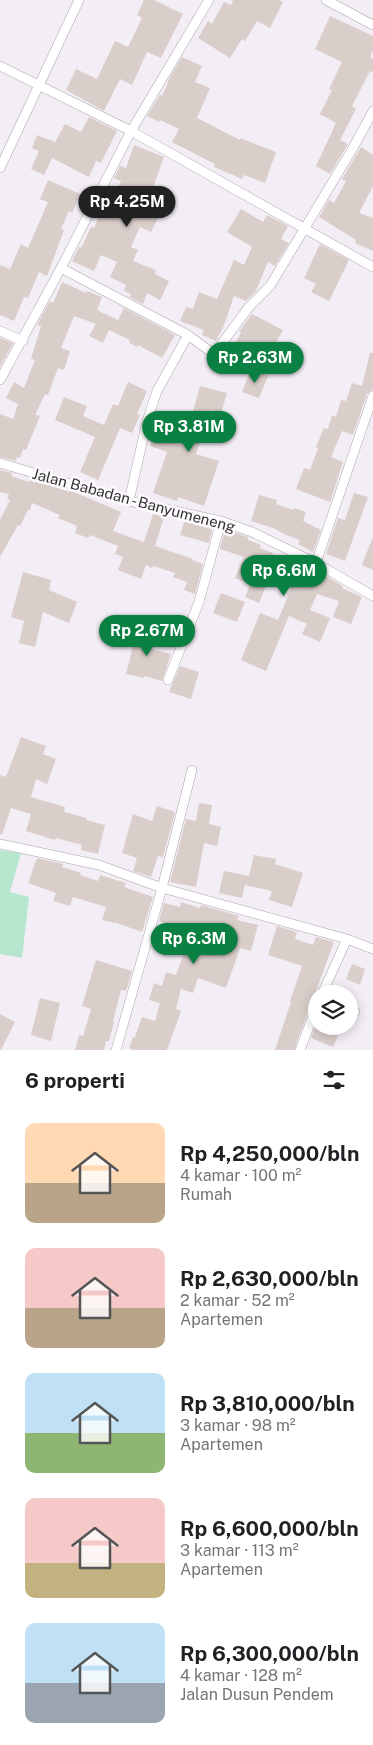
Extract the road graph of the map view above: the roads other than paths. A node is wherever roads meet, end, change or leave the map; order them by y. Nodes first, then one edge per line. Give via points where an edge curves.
1 (80, 0) edge
2 (209, 0) edge
3 (326, 0) edge
4 (373, 25) edge
5 (0, 66) edge
6 (39, 85) junction
7 (373, 112) edge
8 (131, 131) junction
9 (0, 168) edge
10 (304, 228) junction
11 (373, 267) edge
12 (61, 268) junction
13 (0, 331) edge
14 (188, 335) junction
15 (23, 341) junction
16 (214, 354) junction
17 (230, 366) dead end
18 (0, 380) edge
19 (373, 396) edge
20 (0, 463) edge
21 (129, 501) junction
22 (221, 521) junction
23 (316, 563) junction
24 (372, 593) edge
25 (168, 680) dead end
26 (192, 770) dead end
27 (0, 844) edge
28 (162, 888) junction
29 (346, 939) junction
30 (373, 949) edge
31 (326, 985) edge
32 (308, 1029) edge
33 (116, 1050) edge
34 (300, 1050) edge

1 - 6 street
2 - 8 street
3 - 4 street
5 - 6 street
6 - 8 street
6 - 9 street
7 - 10 street
8 - 10 street
8 - 12 street
10 - 11 street
10 - 16 street via 270,286 249,307
12 - 14 street
12 - 15 street
13 - 15 street
14 - 16 street
14 - 21 street via 157,391 149,413
15 - 18 street
16 - 17 street
19 - 23 street
20 - 21 street, Jalan Babadan - Banyumeneng
21 - 22 street, Jalan Babadan - Banyumeneng
22 - 23 street, Jalan Babadan - Banyumeneng
22 - 25 street via 199,602
23 - 24 street, Jalan Babadan - Banyumeneng
26 - 28 street
27 - 28 street via 99,864
28 - 29 street
28 - 33 street
29 - 30 street
29 - 31 street
32 - 34 street

